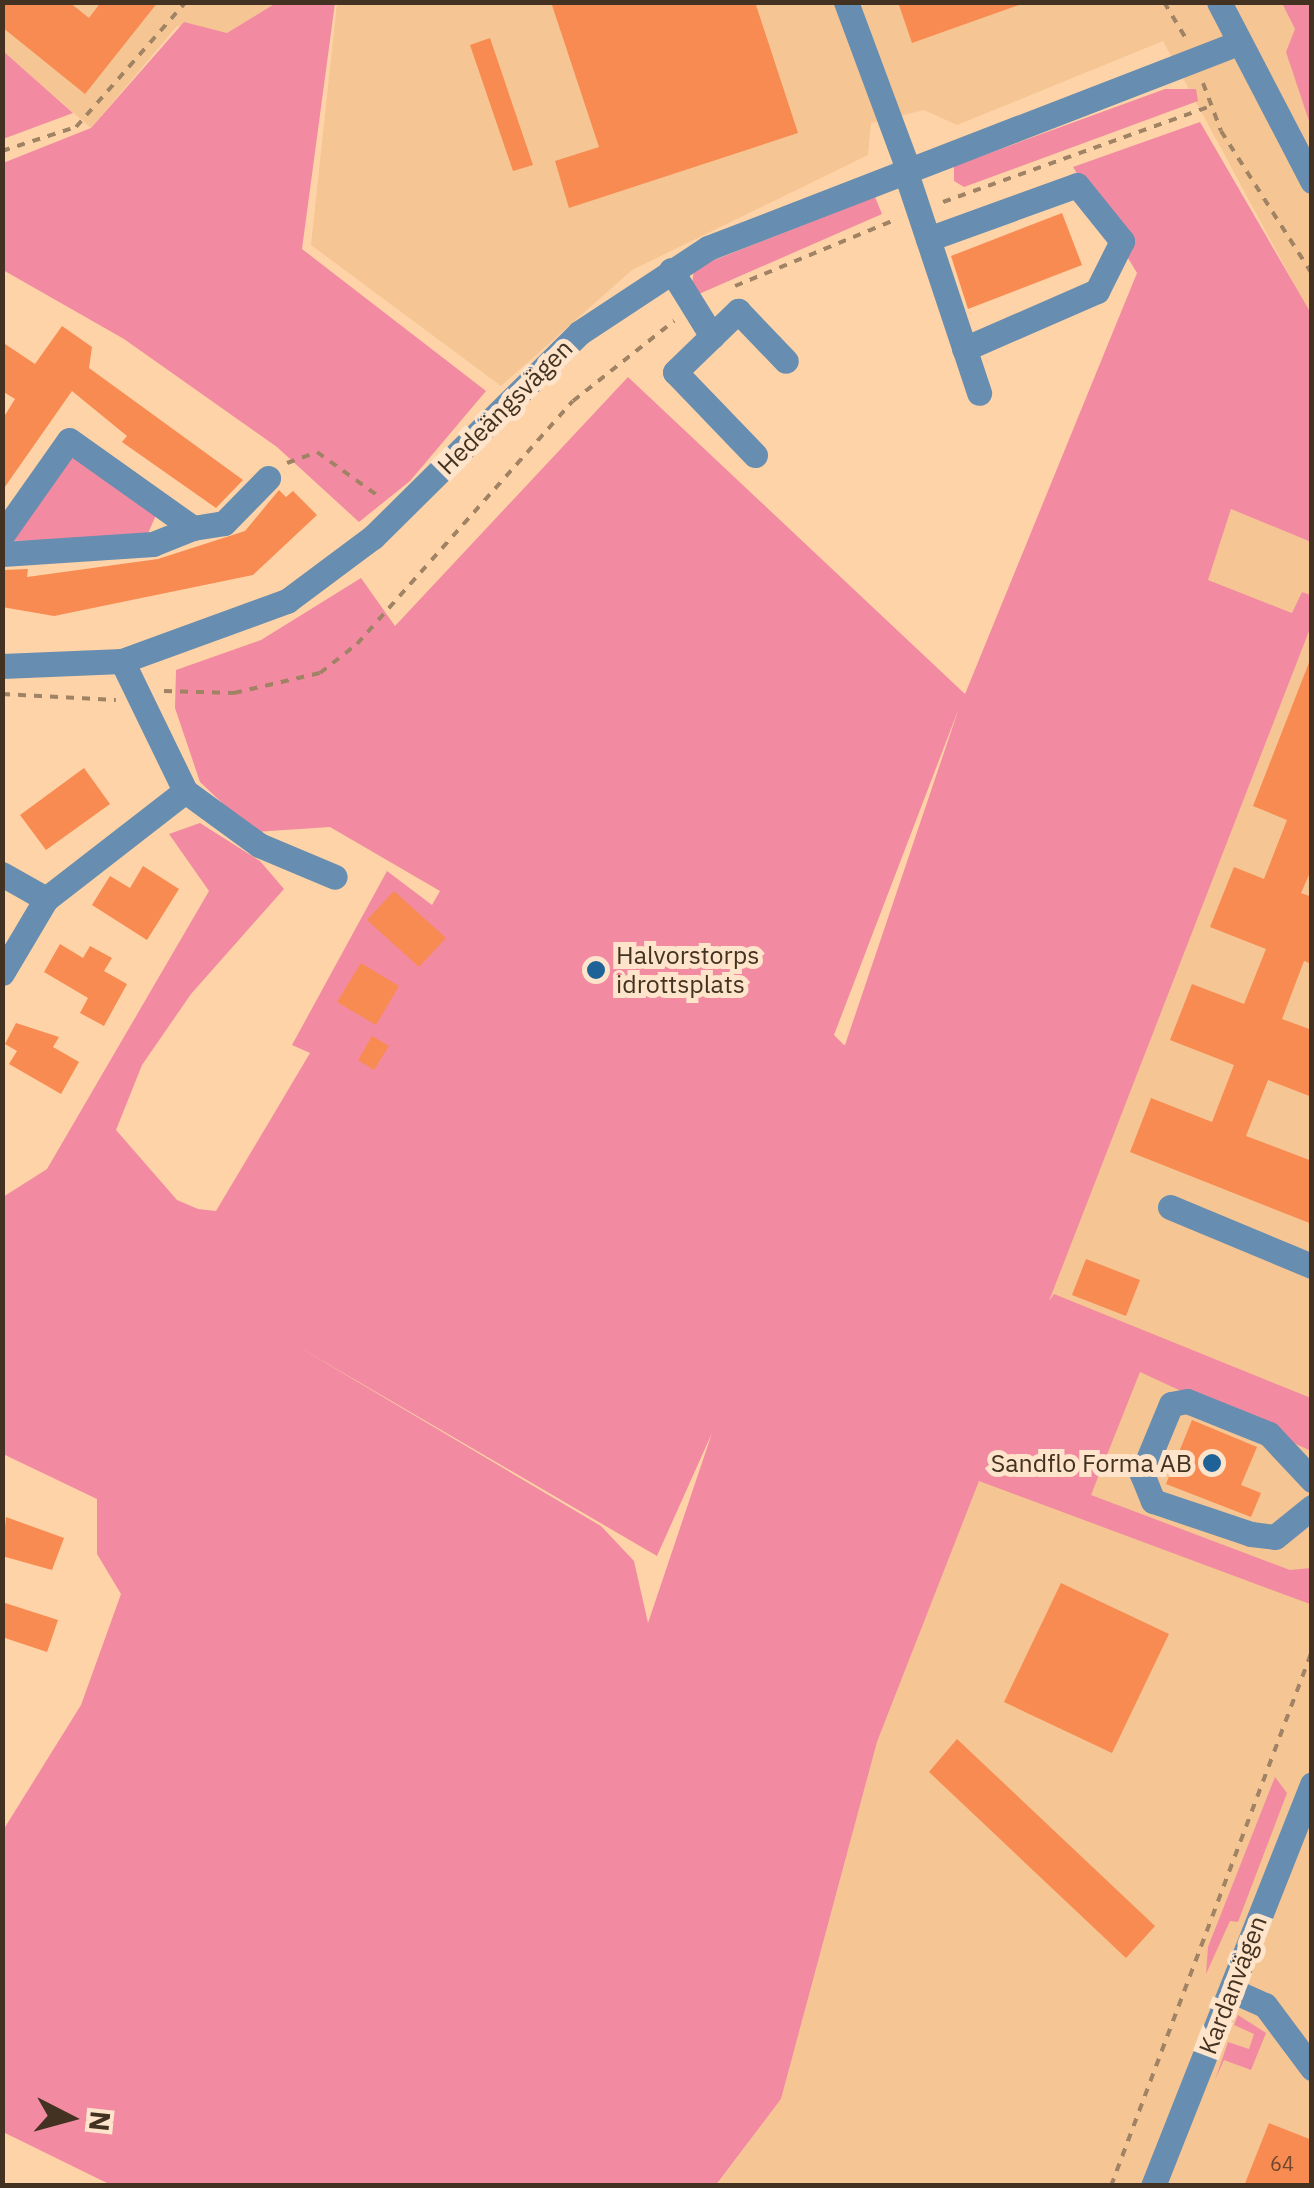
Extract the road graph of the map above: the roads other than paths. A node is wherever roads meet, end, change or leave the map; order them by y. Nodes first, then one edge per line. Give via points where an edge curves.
1 (846, 2) edge
2 (1219, 2) edge
3 (1238, 42) junction
4 (906, 167) junction
5 (1312, 181) edge
6 (928, 240) junction
7 (671, 270) junction
8 (712, 336) junction
9 (964, 348) junction
10 (786, 361) dead end
11 (979, 393) dead end
12 (755, 456) dead end
13 (268, 478) road end
14 (192, 528) junction
15 (2, 536) edge
16 (2, 554) edge
17 (122, 662) junction
18 (2, 666) edge
19 (185, 791) junction
20 (2, 874) edge
21 (335, 877) dead end
22 (46, 899) junction
23 (2, 974) edge
24 (1170, 1207) dead end
25 (1312, 1266) edge
26 (1312, 1480) edge
27 (1312, 1507) edge
28 (1312, 1784) edge
29 (1231, 1990) junction
30 (1312, 2068) edge
31 (1153, 2186) edge

1 - 4 street
2 - 3 street
3 - 4 street, Hedeängsvägen
3 - 5 street
4 - 6 street
4 - 7 street, Hedeängsvägen
6 - 9 street
6 - 9 street via 1077,185 1122,241 1097,292
7 - 8 street
7 - 17 street, Hedeängsvägen via 579,333 400,511 288,601
8 - 10 street via 738,311
8 - 12 street via 675,372
9 - 11 street
13 - 14 street via 224,524
14 - 15 street via 76,440 52,454
14 - 16 street via 154,544
17 - 18 street, Hedeängsvägen
17 - 19 street
19 - 21 street via 258,845
19 - 22 street
20 - 22 street
22 - 23 street
24 - 25 street
26 - 27 street via 1269,1434 1188,1401 1170,1404 1142,1474 1153,1501 1250,1534 1275,1536
28 - 29 street, Kardanvägen
29 - 30 street via 1264,2005
29 - 31 street, Kardanvägen

